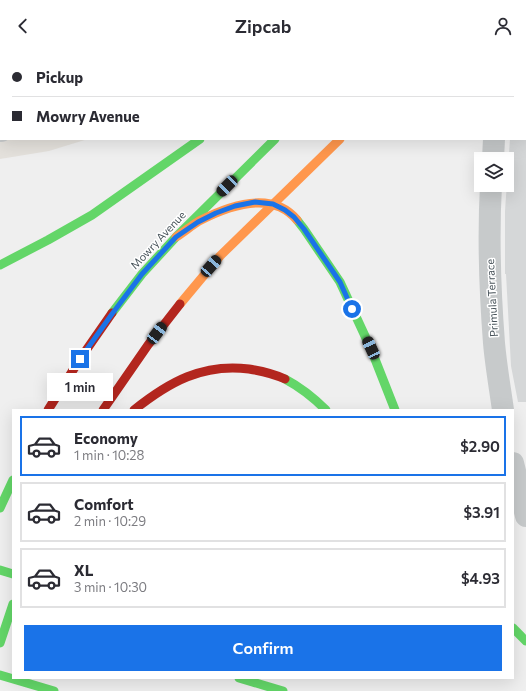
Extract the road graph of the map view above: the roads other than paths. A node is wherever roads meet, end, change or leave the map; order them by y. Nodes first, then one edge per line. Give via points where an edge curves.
1 (199, 140) edge
2 (274, 140) edge
3 (339, 140) edge
4 (494, 140) edge
5 (493, 152) edge
6 (491, 192) edge
7 (273, 204) junction
8 (176, 237) junction
9 (0, 265) edge
10 (49, 409) edge
11 (105, 409) edge
12 (135, 409) edge
13 (325, 409) edge
14 (395, 409) edge
15 (503, 409) edge
16 (514, 467) edge
17 (12, 482) edge
18 (0, 508) edge
19 (526, 516) edge
20 (0, 570) edge
21 (12, 574) edge
22 (12, 607) edge
23 (0, 609) edge
24 (12, 613) edge
25 (514, 629) edge
26 (526, 641) edge
27 (0, 643) edge
28 (0, 675) edge
29 (12, 679) edge
30 (14, 679) edge
31 (241, 679) edge
32 (54, 691) edge
33 (283, 691) edge

1 - 9 main road via 92,215
2 - 8 main road, Mowry Avenue
3 - 7 main road
4 - 5 street
6 - 15 street, Primula Terrace via 494,344
7 - 8 main road via 255,202 235,206 198,222
7 - 11 main road via 220,256 184,298
7 - 14 main road via 294,217 340,282 371,348
8 - 10 main road, Mowry Avenue via 142,274 112,314
12 - 13 main road via 174,382 220,368 248,368 274,374 298,386
16 - 19 street
17 - 18 main road
20 - 21 main road
22 - 27 main road, bridge
23 - 24 main road
25 - 26 main road
28 - 29 main road
30 - 32 main road
31 - 33 main road

